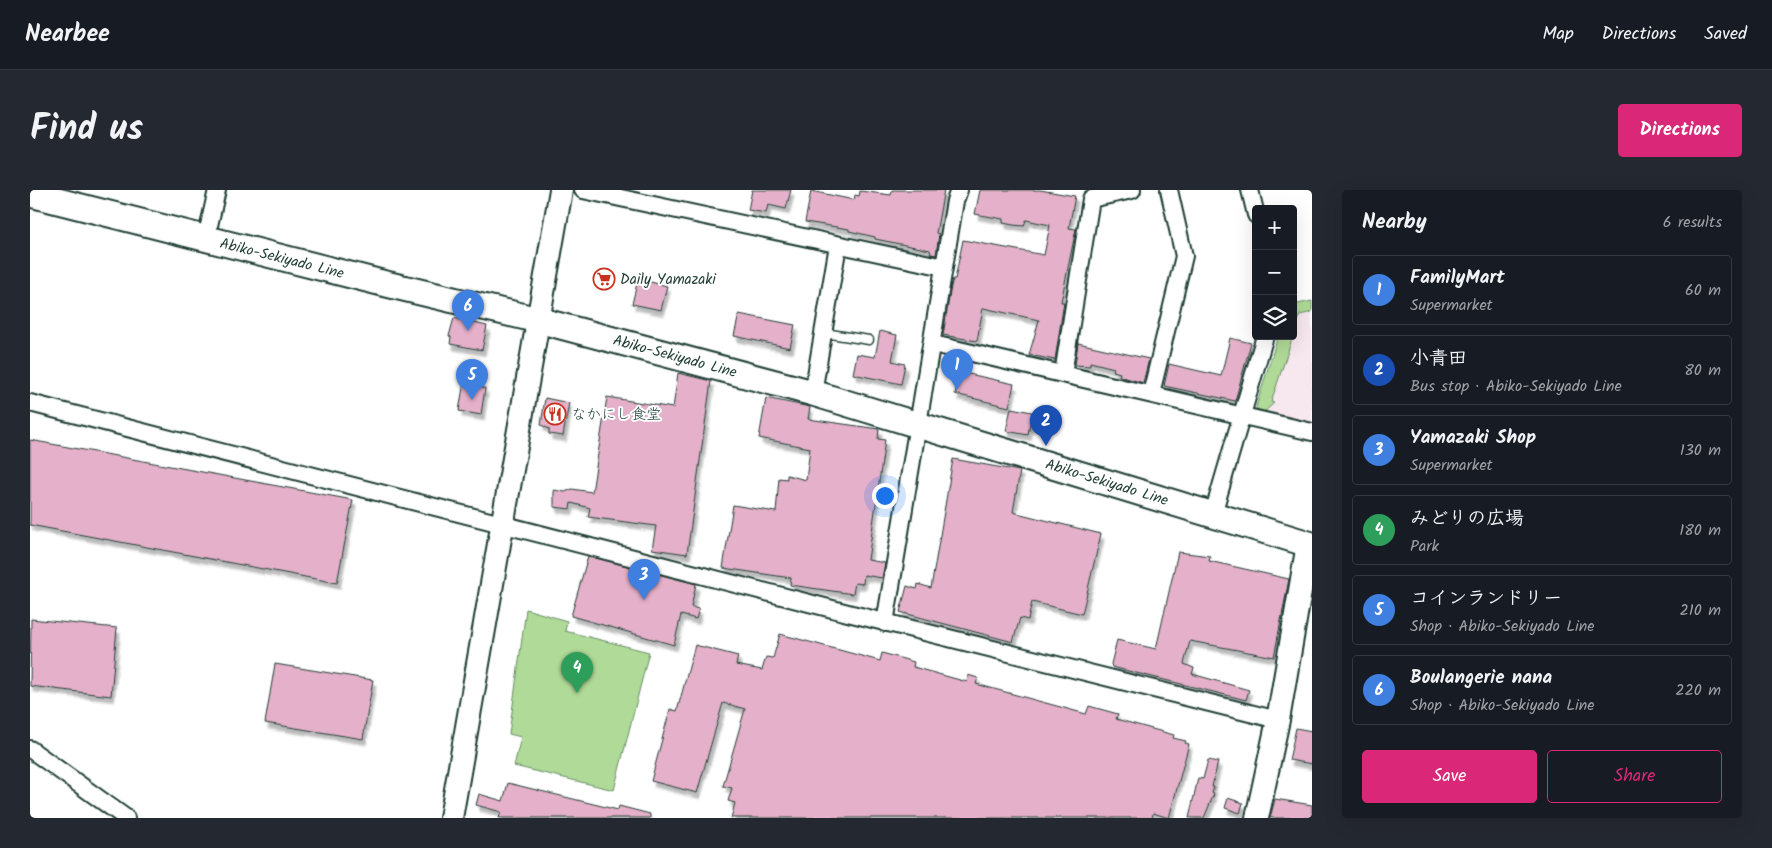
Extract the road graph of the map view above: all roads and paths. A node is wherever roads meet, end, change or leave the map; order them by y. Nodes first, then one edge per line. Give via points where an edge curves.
1 (217, 190) edge
2 (561, 190) edge
3 (583, 190) edge
4 (959, 190) edge
5 (1132, 190) edge
6 (1170, 190) edge
7 (1250, 190) edge
8 (30, 194) edge
9 (638, 196) edge
10 (1254, 205) edge
11 (206, 239) junction
12 (838, 245) junction
13 (944, 268) junction
14 (538, 320) junction
15 (824, 333) junction
16 (870, 340) dead end
17 (1264, 340) edge
18 (933, 344) junction
19 (1063, 374) junction
20 (813, 393) junction
21 (1151, 394) junction
22 (30, 403) edge
23 (1242, 416) junction
24 (918, 424) junction
25 (1312, 432) edge
26 (1213, 514) junction
27 (503, 524) junction
28 (1310, 544) edge
29 (885, 623) junction
30 (1278, 720) junction
31 (30, 749) edge
32 (126, 818) edge
33 (451, 818) edge
34 (1257, 818) edge

1 - 11 street
2 - 14 street
3 - 9 street
4 - 13 street
5 - 19 street via 1091,199
6 - 21 street via 1184,256
7 - 10 street
8 - 11 main road, Abiko-Sekiyado Line
9 - 12 street
11 - 14 main road, Abiko-Sekiyado Line
12 - 13 street
12 - 15 street
13 - 18 street
14 - 20 main road, Abiko-Sekiyado Line
14 - 27 street
15 - 16 lane
15 - 20 street
17 - 23 street
18 - 19 street
18 - 24 street
19 - 21 street
20 - 24 main road, Abiko-Sekiyado Line
21 - 23 street
22 - 27 street
23 - 25 street
23 - 26 street
24 - 26 main road, Abiko-Sekiyado Line
24 - 29 street
26 - 28 main road, Abiko-Sekiyado Line
27 - 29 street
27 - 33 street
28 - 30 street
29 - 30 street
30 - 34 street
31 - 32 street

